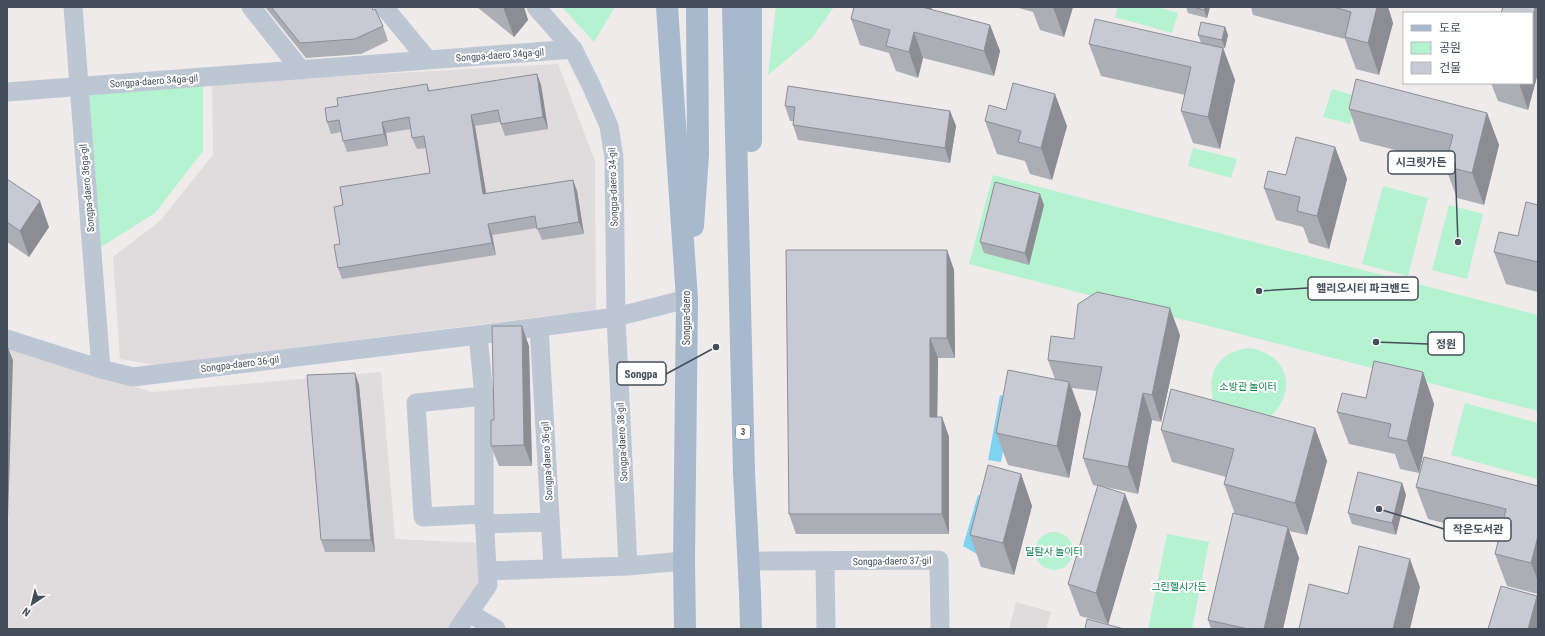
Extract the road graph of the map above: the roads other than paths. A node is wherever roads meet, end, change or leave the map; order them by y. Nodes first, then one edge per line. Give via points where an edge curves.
1 (73, 7) edge
2 (251, 7) edge
3 (384, 7) edge
4 (536, 7) edge
5 (667, 7) edge
6 (697, 7) edge
7 (733, 7) edge
8 (751, 7) edge
9 (573, 49) junction
10 (428, 60) junction
11 (301, 70) junction
12 (79, 87) junction
13 (7, 92) edge
14 (738, 234) junction
15 (687, 299) junction
16 (616, 317) junction
17 (539, 327) junction
18 (478, 335) junction
19 (7, 338) edge
20 (101, 369) junction
21 (484, 396) junction
22 (484, 519) junction
23 (550, 522) junction
24 (684, 561) junction
25 (748, 561) junction
26 (825, 562) junction
27 (628, 566) junction
28 (553, 568) junction
29 (486, 571) junction
30 (469, 613) junction
31 (458, 629) edge
32 (496, 629) edge
33 (685, 629) edge
34 (751, 629) edge
35 (826, 629) edge
36 (940, 629) edge

1 - 12 street, Songpa-daero 36ga-gil
2 - 11 street
3 - 10 street
4 - 9 street, Songpa-daero 34-gil
5 - 15 main road, Songpa-daero
6 - 15 main road via 698,155
7 - 14 main road, 3
8 - 14 main road via 750,189
9 - 10 street, Songpa-daero 34ga-gil
9 - 16 street, Songpa-daero 34-gil via 609,126 614,158
10 - 11 street, Songpa-daero 34ga-gil
11 - 12 street, Songpa-daero 34ga-gil
12 - 13 street, Songpa-daero 34ga-gil
12 - 20 street, Songpa-daero 36ga-gil
14 - 25 main road, 3
15 - 16 street, Songpa-daero 36-gil
15 - 24 main road, Songpa-daero
16 - 17 street, Songpa-daero 36-gil
16 - 27 street, Songpa-daero 38-gil
17 - 18 street, Songpa-daero 36-gil
17 - 23 street, Songpa-daero 36-gil
18 - 20 street, Songpa-daero 36-gil via 133,377
18 - 21 street
19 - 20 street, Songpa-daero 36-gil
21 - 22 street
21 - 22 street via 416,403 423,517
22 - 23 street
22 - 29 street
23 - 28 street, Songpa-daero 36-gil
24 - 27 street
24 - 33 main road, Songpa-daero
25 - 26 street, Songpa-daero 37-gil
25 - 34 main road, 3
26 - 35 street
26 - 36 street, Songpa-daero 37-gil via 939,560
27 - 28 street
28 - 29 street
29 - 30 street via 488,585
30 - 31 street
30 - 32 street

